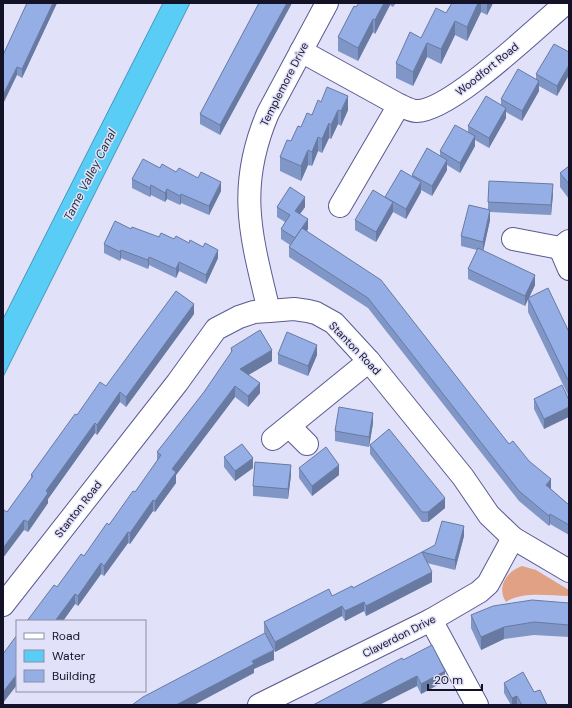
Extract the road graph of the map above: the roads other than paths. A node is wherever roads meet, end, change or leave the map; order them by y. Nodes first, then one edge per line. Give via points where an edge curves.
1 (327, 3) edge
2 (566, 3) edge
3 (301, 51) junction
4 (399, 105) junction
5 (340, 206) dead end
6 (513, 239) dead end
7 (564, 245) edge
8 (569, 269) edge
9 (268, 311) junction
10 (369, 361) junction
11 (307, 444) dead end
12 (513, 538) junction
13 (569, 571) edge
14 (3, 605) edge
15 (431, 620) junction
16 (259, 705) edge
17 (477, 705) edge

1 - 3 street, Templemore Drive
2 - 4 street, Woodfort Road via 479,78 437,106 416,111
3 - 4 street, Woodfort Road
3 - 9 street, Templemore Drive via 268,114 250,167 250,228
4 - 5 street
6 - 7 street
7 - 8 street
9 - 10 street, Stanton Road via 294,310 316,313 334,323
9 - 14 street, Stanton Road via 239,317 216,329 177,383
10 - 11 street via 282,433
10 - 12 street, Stanton Road via 463,477 489,514
12 - 13 street, Stanton Road
12 - 15 street, Claverdon Drive via 488,584
15 - 16 street, Claverdon Drive
15 - 17 street

